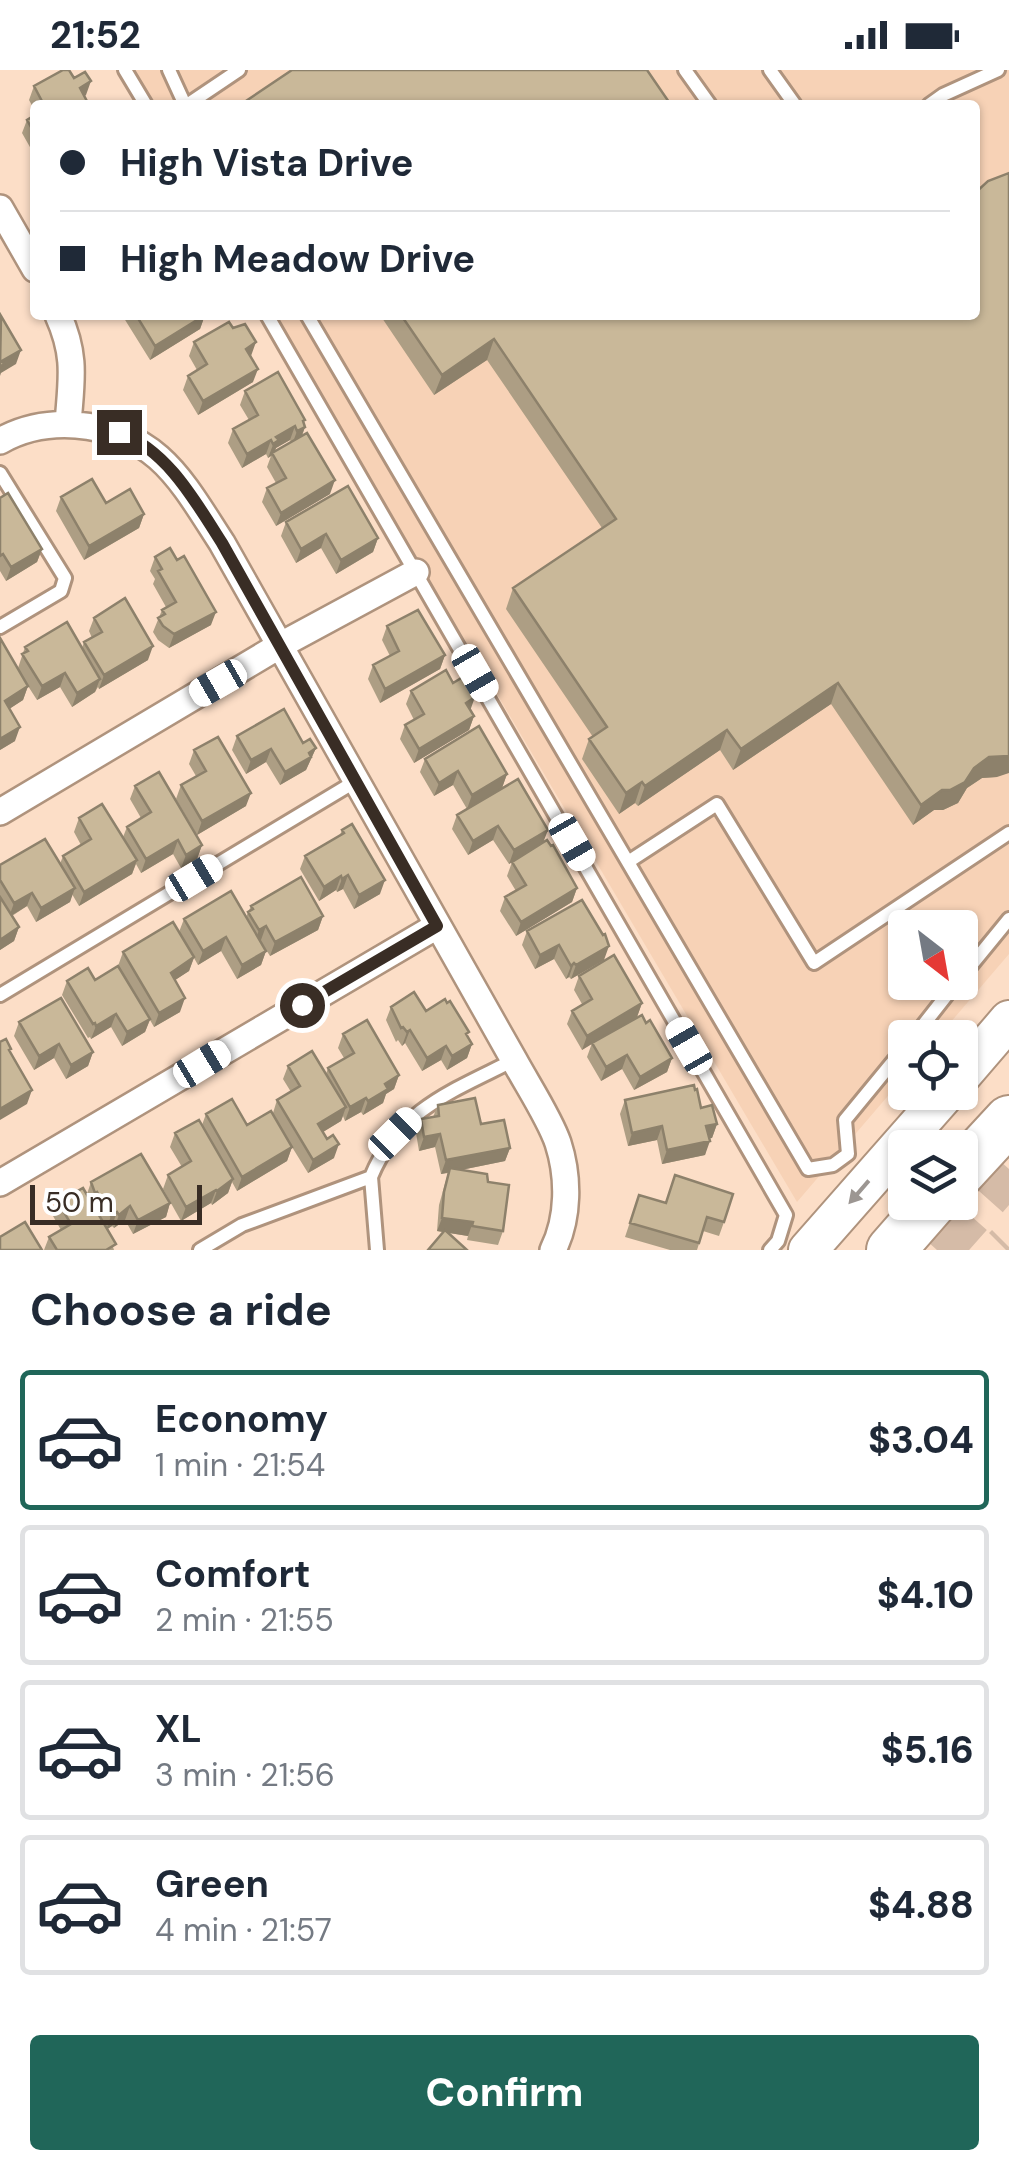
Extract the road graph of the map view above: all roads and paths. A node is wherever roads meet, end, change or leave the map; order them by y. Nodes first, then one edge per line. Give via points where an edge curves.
1 (125, 70) edge
2 (169, 70) edge
3 (239, 70) edge
4 (685, 70) edge
5 (770, 70) edge
6 (998, 70) edge
7 (143, 100) edge
8 (184, 100) edge
9 (194, 100) edge
10 (706, 100) edge
11 (791, 100) edge
12 (936, 100) edge
13 (0, 208) edge
14 (30, 260) edge
15 (60, 320) edge
16 (271, 320) edge
17 (311, 320) edge
18 (68, 424) junction
19 (0, 441) edge
20 (0, 473) edge
21 (416, 572) junction
22 (0, 627) edge
23 (280, 646) junction
24 (356, 781) junction
25 (0, 812) edge
26 (1009, 833) edge
27 (628, 862) junction
28 (1009, 919) edge
29 (437, 926) junction
30 (978, 957) edge
31 (0, 995) edge
32 (944, 1000) edge
33 (928, 1020) edge
34 (1009, 1020) edge
35 (978, 1056) edge
36 (514, 1060) junction
37 (888, 1068) edge
38 (931, 1110) edge
39 (1009, 1120) edge
40 (978, 1154) edge
41 (372, 1178) junction
42 (0, 1183) edge
43 (918, 1220) edge
44 (200, 1250) edge
45 (377, 1250) edge
46 (553, 1250) edge
47 (770, 1250) edge
48 (808, 1250) edge
49 (891, 1250) edge

1 - 7 lane
2 - 8 lane
3 - 9 lane
4 - 10 lane
5 - 11 lane
6 - 12 lane
13 - 14 street
15 - 18 street via 72,364
16 - 21 lane
17 - 27 lane
18 - 19 street via 32,427
18 - 23 street via 119,432 157,455 222,543
20 - 22 lane via 65,578 60,591
21 - 23 street
21 - 47 lane via 786,1215
23 - 24 street
23 - 25 street
24 - 29 street
24 - 31 lane
26 - 27 lane via 814,964 717,804
27 - 37 lane via 808,1169 848,1154 845,1120
28 - 30 lane
29 - 36 street
29 - 42 street
32 - 33 lane
34 - 35 main road
36 - 41 lane via 418,1112 395,1134
36 - 46 street via 558,1142 566,1188
38 -> 48 main road
39 - 40 highway
41 - 44 lane via 242,1225
41 - 45 lane
43 - 49 highway

